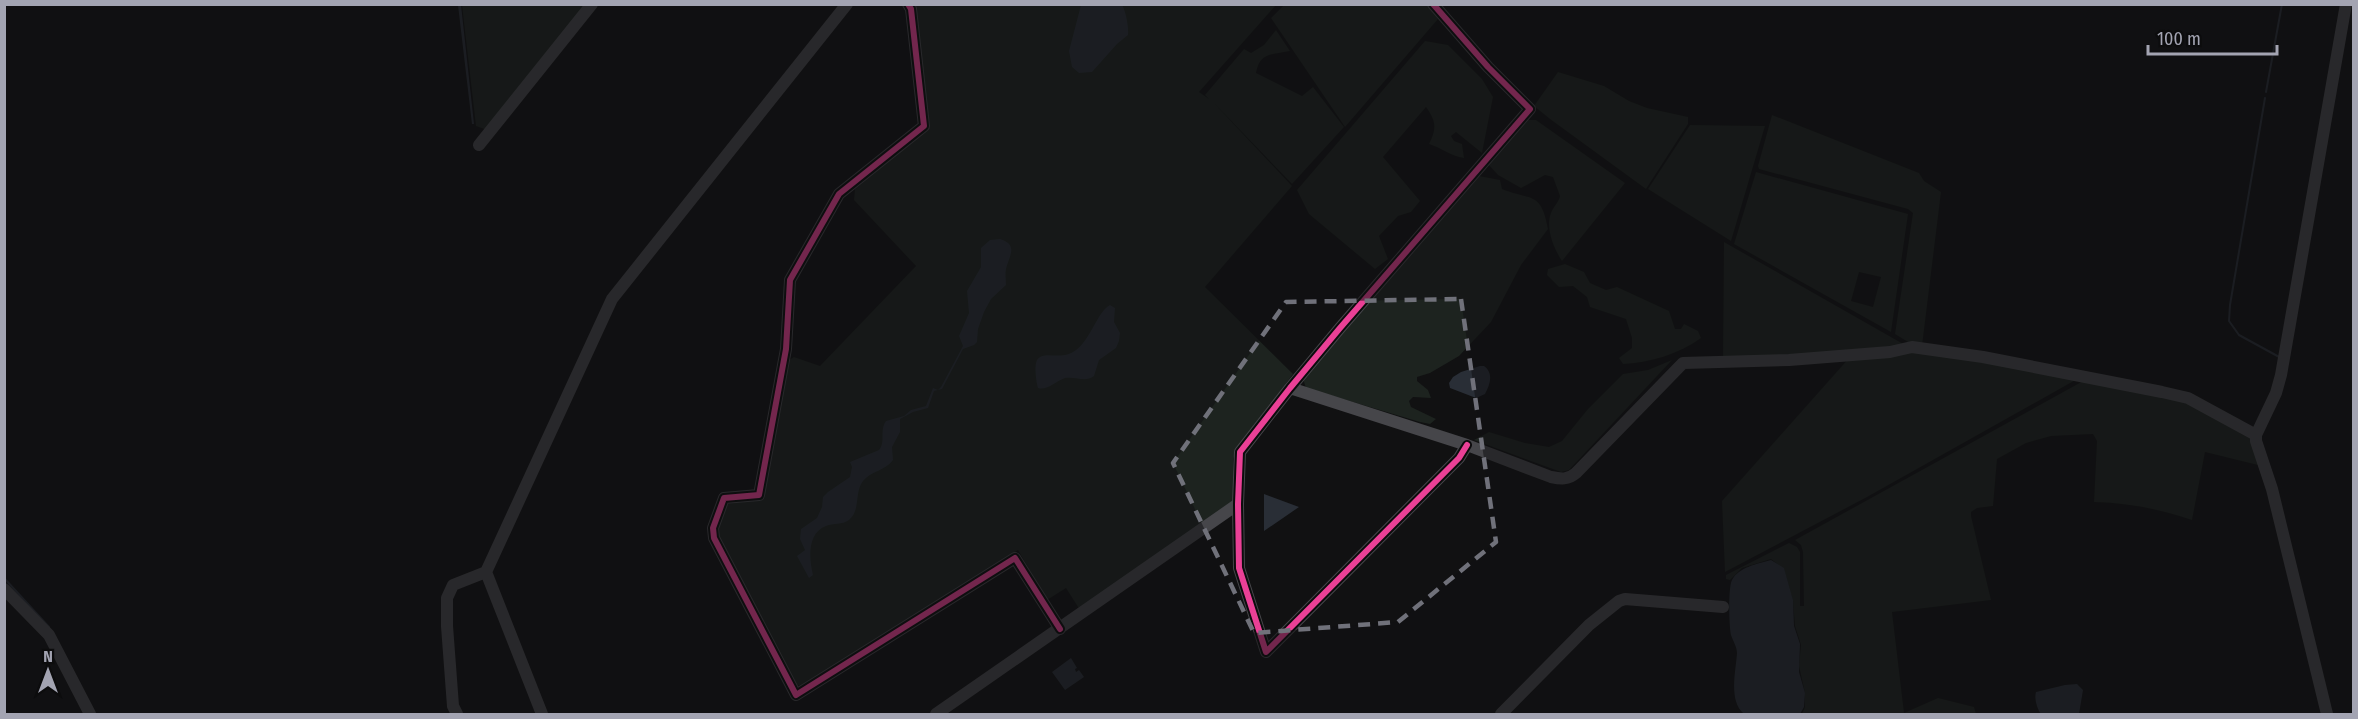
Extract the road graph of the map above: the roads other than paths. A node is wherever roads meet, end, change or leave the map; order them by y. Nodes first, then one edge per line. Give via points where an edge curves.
1 (592, 4) edge
2 (847, 4) edge
3 (908, 4) edge
4 (1433, 4) edge
5 (2346, 4) edge
6 (479, 145) dead end
7 (1290, 388) junction
8 (2256, 435) junction
9 (1467, 445) junction
10 (1238, 504) junction
11 (486, 572) junction
12 (4, 589) edge
13 (1723, 607) dead end
14 (1060, 629) junction
15 (1506, 713) edge
16 (90, 714) edge
17 (457, 714) edge
18 (542, 714) edge
19 (936, 714) edge
20 (2327, 714) edge

1 - 6 street
2 - 11 street via 612,299
3 - 14 street via 924,126 839,194 790,280 786,348 759,495 724,498 713,528 714,538 796,695 1015,558
4 - 7 street via 1530,109
5 - 8 street via 2281,375
7 - 9 street
7 - 10 street via 1240,452
8 - 9 street via 2188,398 1983,357 1912,347 1800,359 1683,363 1570,478 1551,477
8 - 20 street
9 - 10 street via 1460,458 1266,652 1240,577
10 - 14 street
11 - 17 street via 453,585 447,597 453,706
11 - 18 street
12 - 16 street via 49,635
13 - 15 street via 1619,600 1589,625
14 - 19 street

